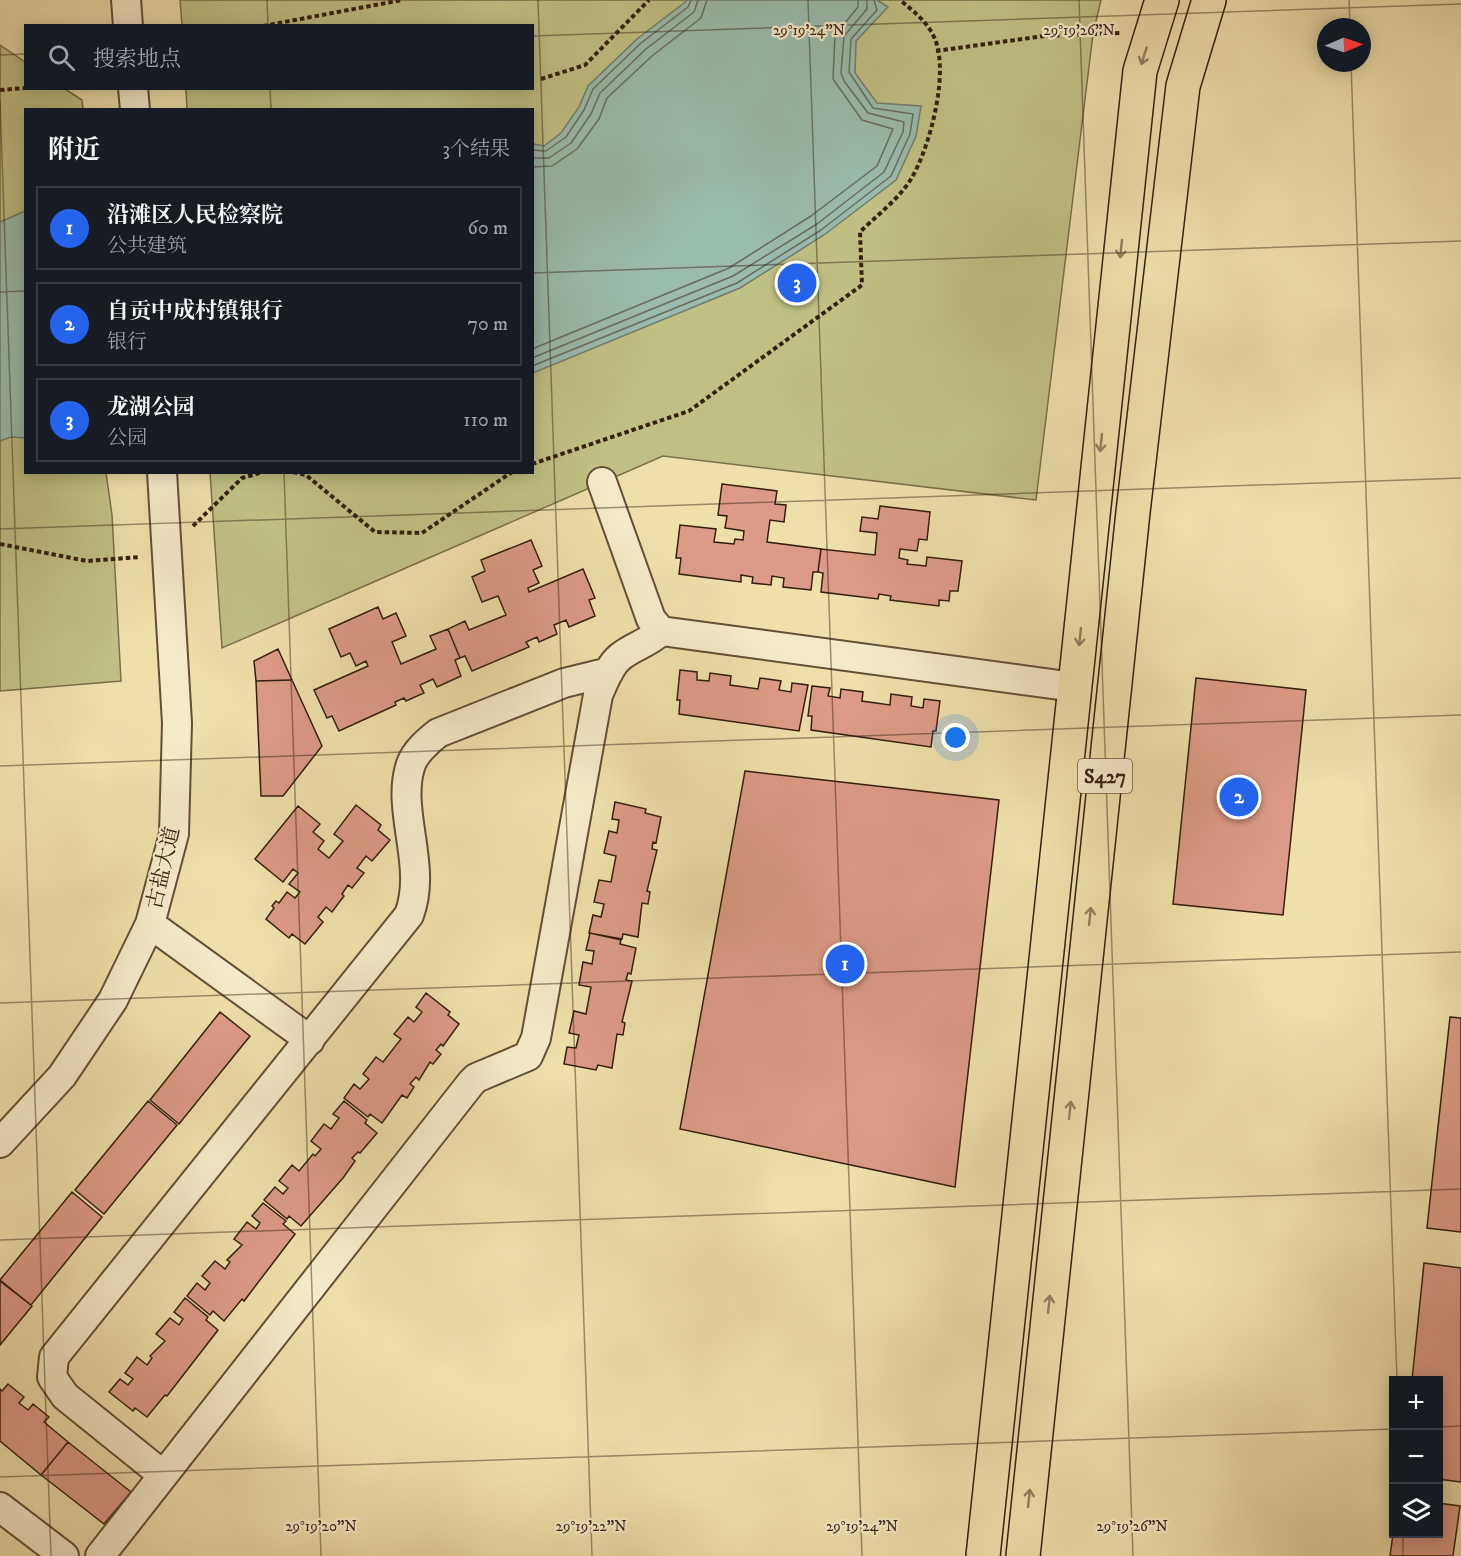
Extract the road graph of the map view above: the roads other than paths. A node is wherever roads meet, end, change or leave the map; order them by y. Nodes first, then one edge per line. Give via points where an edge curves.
1 (126, 0) edge
2 (1162, 0) edge
3 (1209, 0) edge
4 (128, 24) edge
5 (133, 90) edge
6 (135, 108) edge
7 (162, 474) edge
8 (602, 482) dead end
9 (661, 631) junction
10 (609, 672) junction
11 (1074, 687) junction
12 (150, 924) junction
13 (310, 1040) junction
14 (0, 1143) edge
15 (163, 1475) junction
16 (0, 1507) edge
17 (64, 1556) edge
18 (100, 1556) edge
19 (983, 1556) edge
20 (1023, 1556) edge

1 - 4 street
2 -> 11 main road, S427 via 1140,72
20 -> 3 main road, S427 via 1132,512 1183,86
5 - 6 street
7 - 12 street, 古盐大道 via 177,723 174,834
8 - 9 street via 651,619
9 - 10 street via 620,657
9 - 11 street
10 - 13 street via 564,683 438,733 425,743 411,763 407,783 416,871 412,908
10 - 15 street via 598,695 536,1038 528,1056 471,1083
11 - 19 main road, S427
12 - 13 street
12 - 14 street, 古盐大道 via 113,1000 62,1076
13 - 15 street via 54,1357 52,1377 65,1396
15 - 18 street
16 - 17 street

